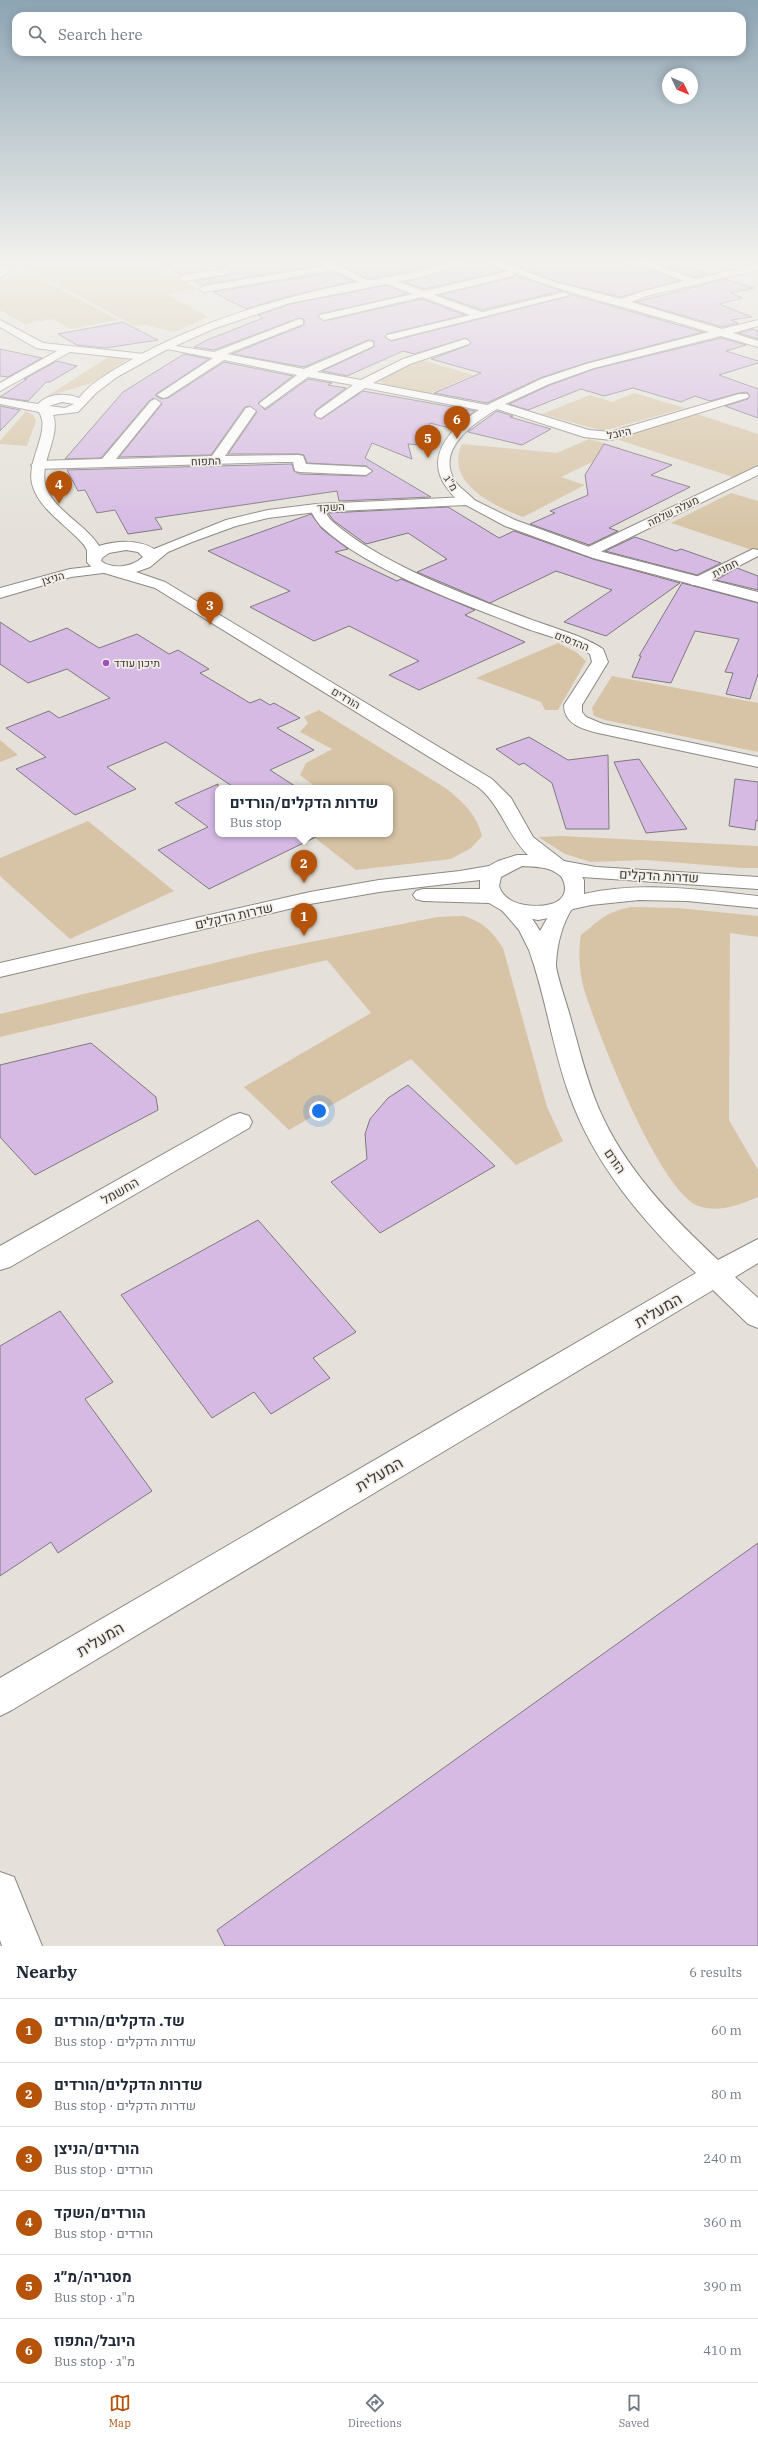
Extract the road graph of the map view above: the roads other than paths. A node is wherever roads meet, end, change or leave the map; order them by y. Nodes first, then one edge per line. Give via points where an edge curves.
1 (63, 352) edge
2 (95, 352) edge
3 (154, 352) edge
4 (197, 352) edge
5 (229, 352) edge
6 (352, 352) edge
7 (433, 352) edge
8 (651, 352) edge
9 (219, 356) junction
10 (144, 357) junction
11 (307, 372) junction
12 (103, 383) junction
13 (362, 383) junction
14 (0, 388) edge
15 (743, 396) dead end
16 (5, 402) edge
17 (265, 404) dead end
18 (51, 405) junction
19 (77, 406) junction
20 (491, 406) junction
21 (250, 411) dead end
22 (320, 414) dead end
23 (46, 436) junction
24 (216, 460) junction
25 (106, 463) junction
26 (37, 466) junction
27 (758, 470) edge
28 (366, 471) dead end
29 (468, 501) junction
30 (316, 508) junction
31 (83, 534) junction
32 (198, 534) junction
33 (128, 546) junction
34 (589, 552) junction
35 (753, 553) dead end
36 (94, 557) junction
37 (150, 560) junction
38 (108, 569) junction
39 (697, 582) junction
40 (160, 584) junction
41 (0, 587) edge
42 (0, 593) edge
43 (758, 597) edge
44 (758, 762) edge
45 (517, 826) junction
46 (559, 866) junction
47 (497, 869) junction
48 (758, 883) edge
49 (758, 902) edge
50 (503, 903) junction
51 (565, 906) junction
52 (545, 963) junction
53 (0, 970) edge
54 (0, 985) edge
55 (240, 1122) dead end
56 (758, 1250) edge
57 (0, 1260) edge
58 (716, 1276) junction
59 (758, 1316) edge
60 (0, 1698) edge
61 (0, 1891) edge
62 (22, 1946) edge

1 - 14 street
2 - 10 street
3 - 10 street
4 - 9 street, היובל
5 - 9 street
6 - 11 street
7 - 13 street via 406,360
8 - 20 street, מ"ג via 569,373 517,392
9 - 11 street, היובל
9 - 25 street via 159,399
10 - 12 street
11 - 13 street, היובל
11 - 17 street
12 - 18 street
12 - 19 street
13 - 20 street, היובל
13 - 22 street
15 - 20 street, היובל via 611,436 579,432
16 - 18 street
18 - 19 street via 59,412
18 - 19 street via 73,399
18 - 23 street
19 - 23 street
20 - 29 street, מ"ג via 465,424 444,452 444,474 450,484
21 - 24 street
23 - 26 street
24 - 25 street, התפוח
24 - 28 street, התפוח via 299,459 300,468
25 - 26 street, התפוח
26 - 31 street via 38,481 44,496 56,511
27 - 34 street, מעלה שלמה
29 - 30 street, השקד
29 - 34 street, מ"ג via 510,523
30 - 32 street, השקד via 255,517
30 - 44 street, ההדסים via 331,529 377,557 461,597 597,652 600,662 573,705 572,713 580,721 606,730
31 - 33 street
31 - 36 street via 94,546
32 - 33 street, השקד
32 - 37 street, השקד via 167,547
33 - 36 street, הניצן via 105,549
33 - 37 street via 148,550
34 - 39 street, מ"ג
35 - 39 street, חמנית
36 - 38 street via 97,565
36 - 41 street, הניצן via 77,565
37 - 38 street, הניצן via 132,568
37 - 40 street, הורדים via 150,571
38 - 40 street, הורדים
38 - 42 street, הניצן via 70,573
39 - 43 street, מ"ג
40 - 45 street, הורדים via 484,783 505,803
45 - 46 street, הורדים via 532,847
45 - 47 street via 513,844 504,863
46 - 47 street via 542,861 522,860
46 - 48 street, שדרות הדקלים via 596,873
46 - 51 street via 574,877 577,885 575,897
47 - 50 street via 489,882 490,890
47 - 53 street, שדרות הדקלים via 460,877 386,885 310,898
49 - 51 street, שדרות הדקלים via 657,894 602,897
50 - 51 street via 538,913
50 - 52 street, הזרם via 522,919 533,935
50 - 54 street, שדרות הדקלים via 448,893 369,900
51 - 52 street, הזרם via 556,917 549,934
52 - 58 street, הזרם via 579,1090 593,1124 613,1159 639,1194
55 - 57 street, החשמל
56 - 58 street, המעלית
58 - 59 street, הזרם
58 - 60 street, המעלית
61 - 62 street

